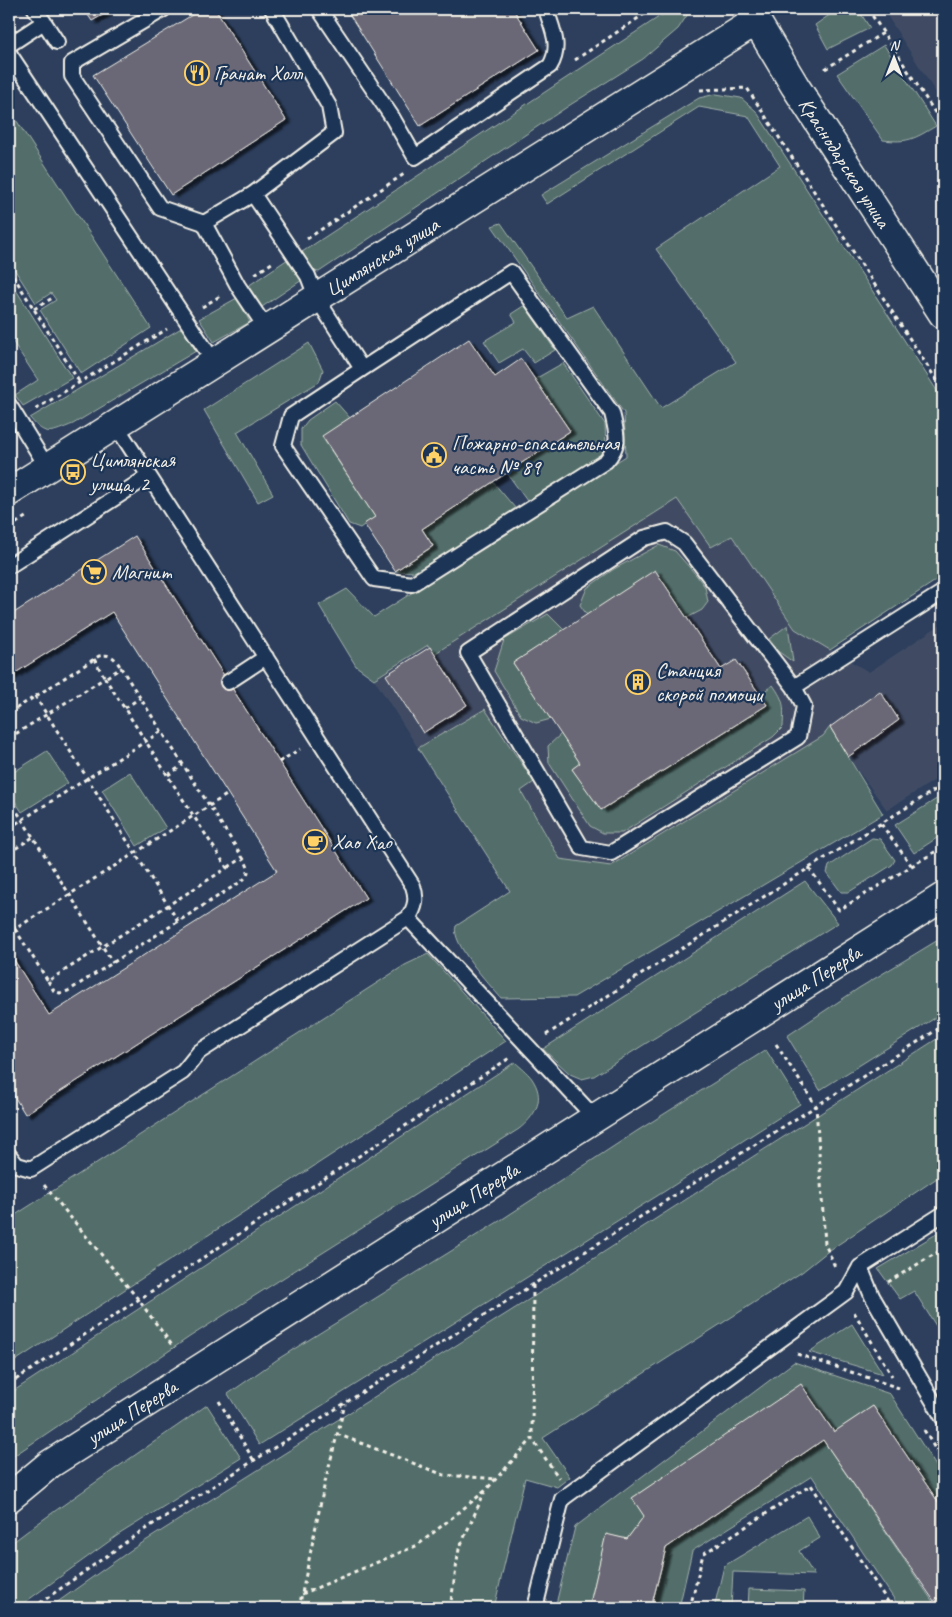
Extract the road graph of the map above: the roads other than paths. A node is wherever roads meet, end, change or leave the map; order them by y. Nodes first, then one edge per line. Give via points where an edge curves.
1 (35, 9) edge
2 (164, 9) edge
3 (272, 9) edge
4 (319, 9) edge
5 (546, 9) edge
6 (752, 15) edge
7 (44, 22) junction
8 (57, 42) dead end
9 (9, 45) edge
10 (9, 54) edge
11 (253, 194) junction
12 (204, 223) junction
13 (316, 297) junction
14 (943, 314) edge
15 (266, 328) junction
16 (214, 362) junction
17 (362, 369) junction
18 (9, 405) edge
19 (115, 424) junction
20 (47, 467) junction
21 (149, 476) junction
22 (9, 492) edge
23 (9, 566) edge
24 (943, 592) edge
25 (266, 657) junction
26 (228, 682) dead end
27 (794, 686) junction
28 (943, 897) edge
29 (408, 918) junction
30 (595, 1118) junction
31 (11, 1162) edge
32 (943, 1214) edge
33 (860, 1267) junction
34 (943, 1418) edge
35 (9, 1498) edge
36 (535, 1608) edge

1 - 7 lane
2 - 12 lane via 72,63 72,76 160,208
3 - 11 lane via 329,106 334,133
4 - 5 lane via 415,157 550,66 556,56 556,41
6 - 13 street, Цимлянская улица
6 - 14 street, Краснодарская улица
7 - 8 lane
7 - 9 lane
10 - 16 lane
11 - 12 lane
11 - 13 lane via 308,276
12 - 15 lane via 238,286
13 - 15 street, Цимлянская улица
13 - 17 lane
15 - 16 street, Цимлянская улица
16 - 19 street, Цимлянская улица
17 - 17 lane via 290,416 283,446 374,579 412,584 606,461 615,451 617,434 612,414 511,272
18 - 20 lane
19 - 20 street, Цимлянская улица
19 - 21 lane
20 - 22 street, Цимлянская улица
21 - 23 lane
21 - 25 lane
24 - 27 lane
25 - 26 lane
25 - 29 lane via 413,886 416,904
27 - 27 lane via 684,543 667,532 644,538 468,653 582,848 611,853 798,736 804,706
28 - 30 street, улица Перерва
29 - 30 lane
29 - 31 lane via 199,1052 183,1072 31,1169
30 - 35 street, улица Перерва via 50,1464
32 - 33 lane
33 - 34 lane via 872,1296
33 - 36 lane via 846,1292 562,1499

